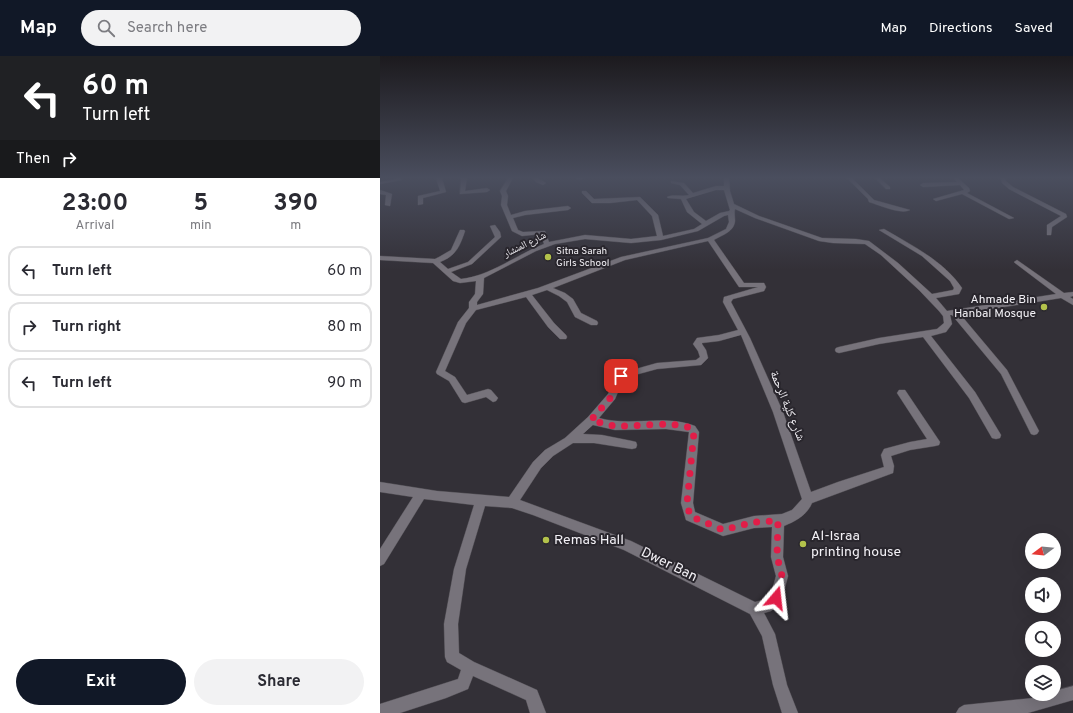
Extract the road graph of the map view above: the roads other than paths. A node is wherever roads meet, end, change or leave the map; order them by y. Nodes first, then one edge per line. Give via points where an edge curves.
1 (506, 209) edge
2 (563, 209) edge
3 (649, 209) edge
4 (688, 209) edge
5 (733, 209) edge
6 (740, 209) edge
7 (897, 209) edge
8 (993, 209) edge
9 (1050, 209) edge
10 (906, 210) dead end
11 (731, 213) junction
12 (510, 217) junction
13 (1011, 218) dead end
14 (708, 224) junction
15 (493, 226) dead end
16 (882, 230) dead end
17 (462, 231) dead end
18 (1049, 234) dead end
19 (661, 238) junction
20 (710, 239) junction
21 (547, 244) junction
22 (380, 258) edge
23 (435, 261) junction
24 (1017, 262) dead end
25 (448, 271) junction
26 (480, 278) junction
27 (547, 288) junction
28 (528, 294) junction
29 (1073, 294) edge
30 (1063, 296) junction
31 (930, 297) junction
32 (1073, 303) edge
33 (473, 308) junction
34 (950, 313) junction
35 (594, 323) dead end
36 (742, 332) junction
37 (926, 334) junction
38 (563, 337) dead end
39 (839, 350) dead end
40 (902, 393) dead end
41 (493, 398) dead end
42 (591, 420) junction
43 (1034, 431) dead end
44 (996, 435) dead end
45 (572, 439) junction
46 (632, 445) dead end
47 (380, 487) edge
48 (421, 494) junction
49 (808, 499) junction
50 (481, 500) junction
51 (512, 503) junction
52 (778, 521) junction
53 (380, 560) edge
54 (755, 609) junction
55 (469, 667) junction
56 (1073, 693) edge
57 (380, 712) edge
58 (538, 713) edge
59 (790, 713) edge
60 (964, 713) edge

1 - 12 street
2 - 12 street
3 - 19 street via 655,215
4 - 14 street via 696,218
5 - 11 street
6 - 31 street via 822,240 855,240 873,244
7 - 10 street
8 - 13 street
9 - 18 street via 1064,216 1049,226
11 - 14 street, شارع المنشار via 722,214
11 - 20 street via 732,222 728,230
12 - 21 street via 516,232 543,232
14 - 19 street, شارع المنشار via 696,230
15 - 25 street via 498,238 470,263
16 - 31 street via 928,258 953,280 958,288 956,292
17 - 23 street via 455,251 448,257
19 - 21 street, شارع المنشار via 631,241 585,237
20 - 27 street via 623,258
20 - 36 street, شارع كلية الرحمة via 742,285 762,287 727,299
21 - 26 street, شارع المنشار
22 - 23 street
23 - 25 street, شارع المنشار
24 - 30 street
25 - 26 street, شارع المنشار via 460,281
26 - 33 street via 479,294 473,302
27 - 28 street
27 - 35 street via 566,296 572,301 578,315
28 - 33 street
28 - 38 street via 550,325
29 - 30 street
30 - 32 street
30 - 34 street
31 - 34 street
33 - 41 street via 462,322 440,372 452,379 465,399 488,393
34 - 37 street via 948,324 943,330
34 - 43 street via 971,331 1004,372
36 - 42 street via 700,340 698,344 704,358 698,363 657,366 621,376 612,396
36 - 49 street, شارع كلية الرحمة via 778,412
37 - 39 street
37 - 44 street via 972,395
40 - 49 street via 935,442 888,452 886,455 889,470
42 - 45 street
42 - 52 street via 616,426 673,425 692,429 694,432 687,503 690,516 723,530 754,522
45 - 46 street via 606,440
45 - 51 street via 537,465
47 - 48 street, Dwer Ban
48 - 50 street, Dwer Ban
48 - 53 street
49 - 52 street via 806,506 800,511
50 - 51 street, Dwer Ban
50 - 55 street via 460,570 451,624 452,657
51 - 54 street, Dwer Ban via 627,545
52 - 54 street via 777,556 782,576 776,598 766,606
54 - 59 street via 768,634 780,685
55 - 57 street via 463,684
55 - 58 street via 532,695
56 - 60 street via 1033,705

